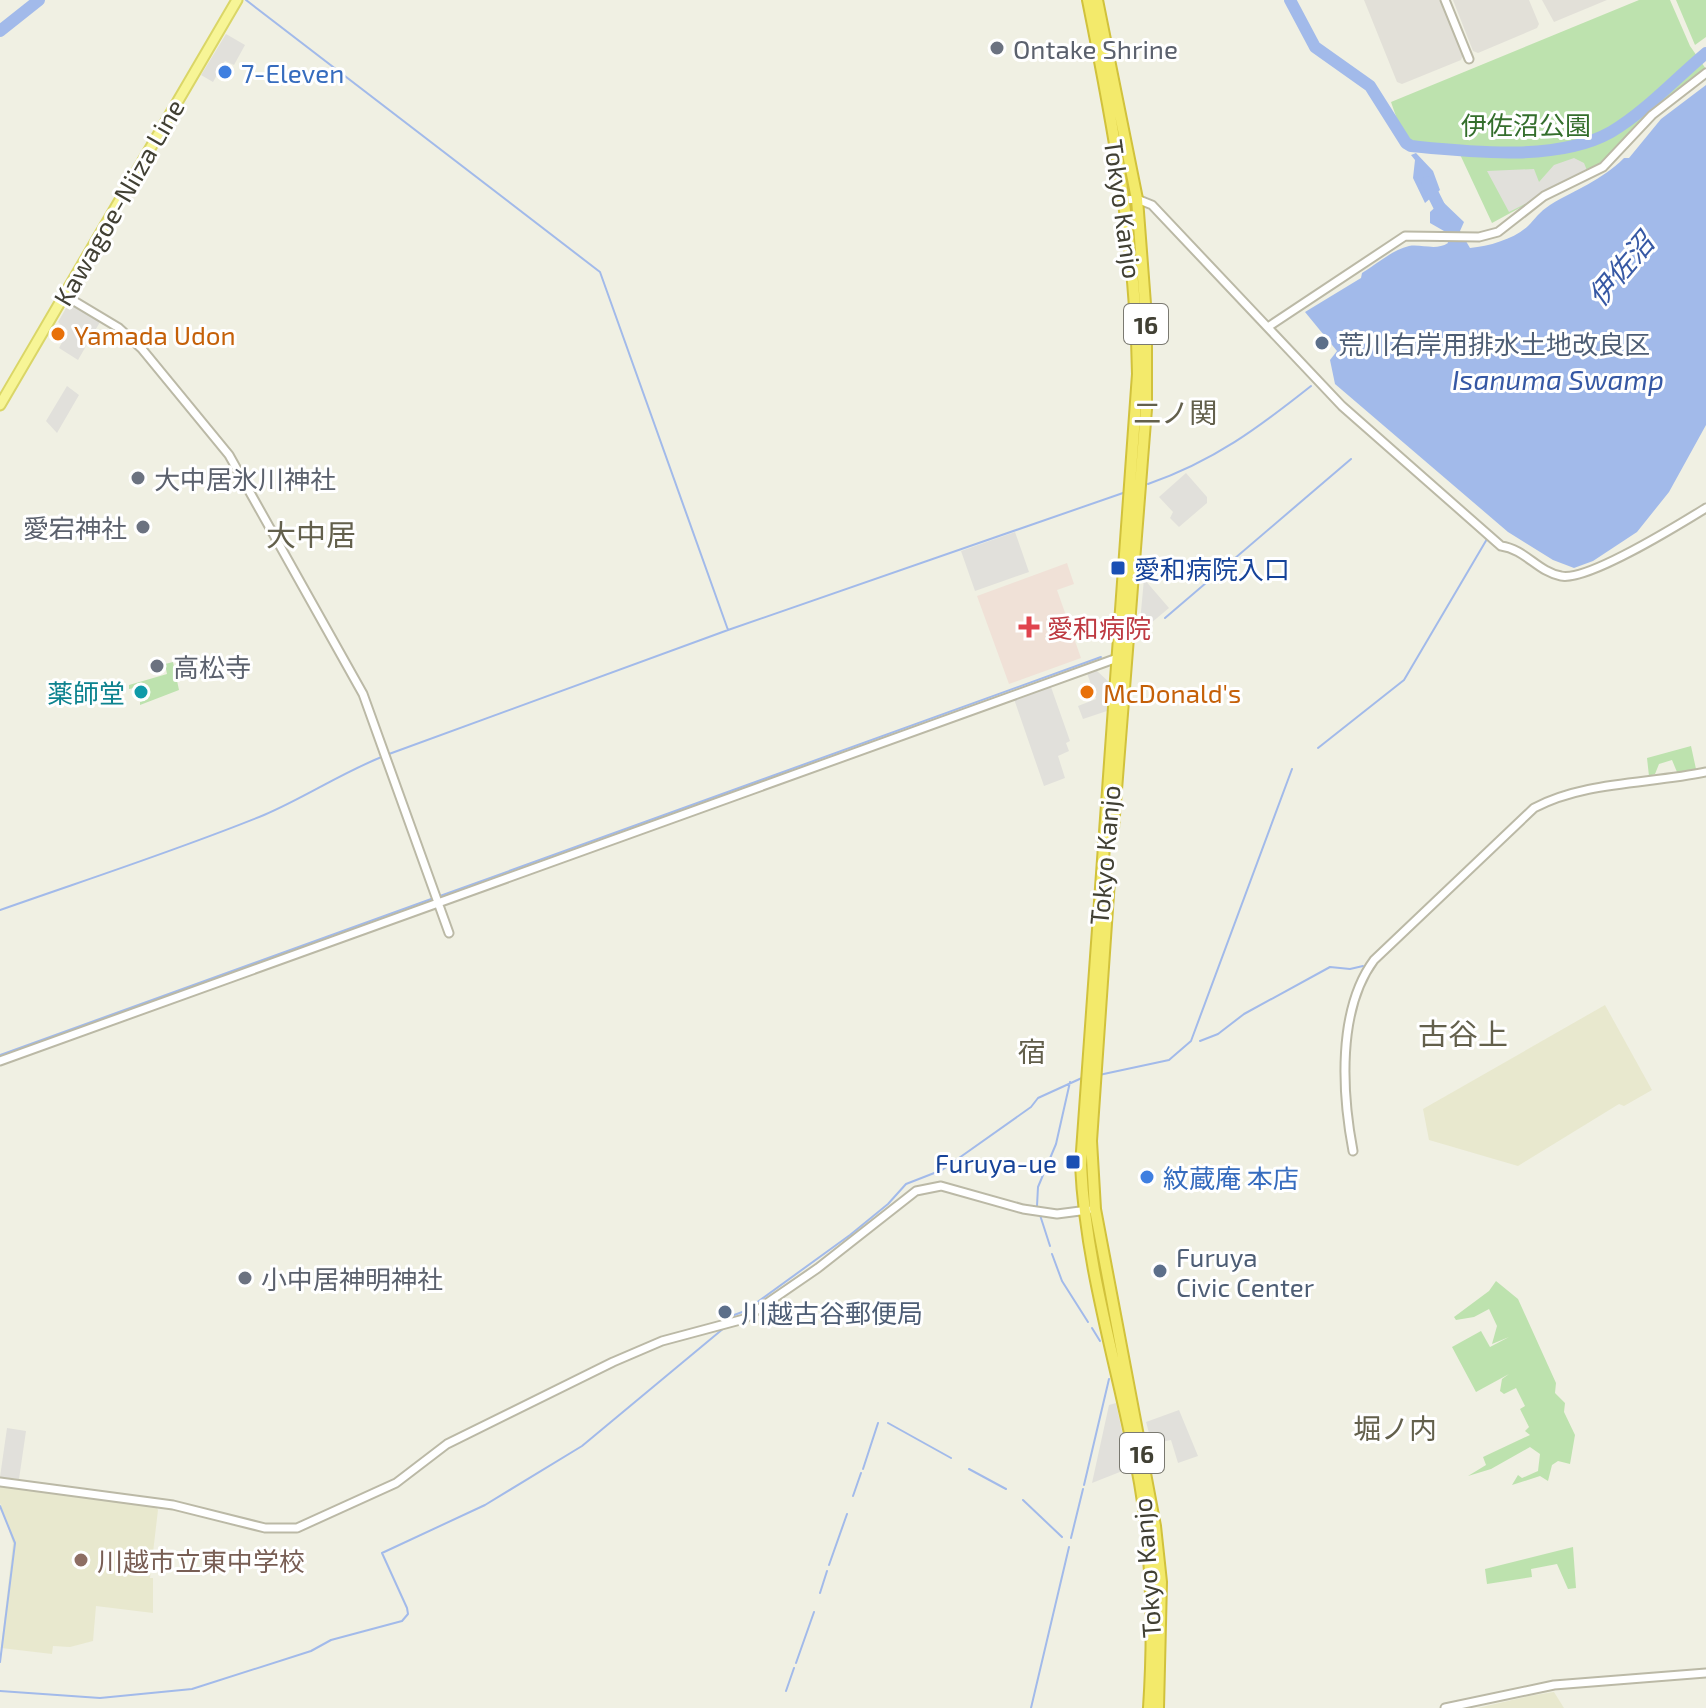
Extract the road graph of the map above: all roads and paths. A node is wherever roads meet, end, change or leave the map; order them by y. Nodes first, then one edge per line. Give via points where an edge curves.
1 (237, 0) edge
2 (1088, 0) edge
3 (1097, 0) edge
4 (1445, 0) edge
5 (1469, 59) dead end
6 (1706, 73) edge
7 (1131, 200) junction
8 (64, 295) junction
9 (1268, 327) junction
10 (0, 405) edge
11 (1706, 508) edge
12 (1125, 655) junction
13 (1706, 772) edge
14 (439, 902) junction
15 (449, 933) dead end
16 (0, 1061) edge
17 (1353, 1151) dead end
18 (1089, 1210) junction
19 (0, 1482) edge
20 (1706, 1673) edge
21 (1149, 1708) edge
22 (1158, 1708) edge
23 (1445, 1708) edge

1 - 8 main road, Kawagoe-Niiza Line
2 - 7 highway, Tokyo Kanjo / 16
3 - 7 highway, Tokyo Kanjo / 16
4 - 5 street
6 - 9 street via 1652,115 1603,167 1544,196 1498,232 1405,236
7 - 9 street via 1152,205
7 - 12 highway, Tokyo Kanjo / 16 via 1145,278 1147,375
8 - 10 main road, Kawagoe-Niiza Line
8 - 14 street via 119,328 142,349 229,455 363,694
9 - 11 street via 1342,406 1485,534 1558,576 1596,570
12 - 14 street
12 - 18 highway, Tokyo Kanjo / 16 via 1083,1112
13 - 17 street via 1573,793 1534,808 1374,960 1360,987 1349,1033 1345,1106
14 - 15 street
14 - 16 street
18 - 19 street via 1057,1214 1023,1209 941,1186 916,1191 744,1319 662,1341 613,1362 447,1444 387,1488 297,1528 265,1528 173,1505
18 - 21 highway, Tokyo Kanjo / 16 via 1146,1517 1153,1611
18 - 22 highway, Tokyo Kanjo / 16 via 1155,1526 1161,1582
20 - 23 street via 1554,1685

